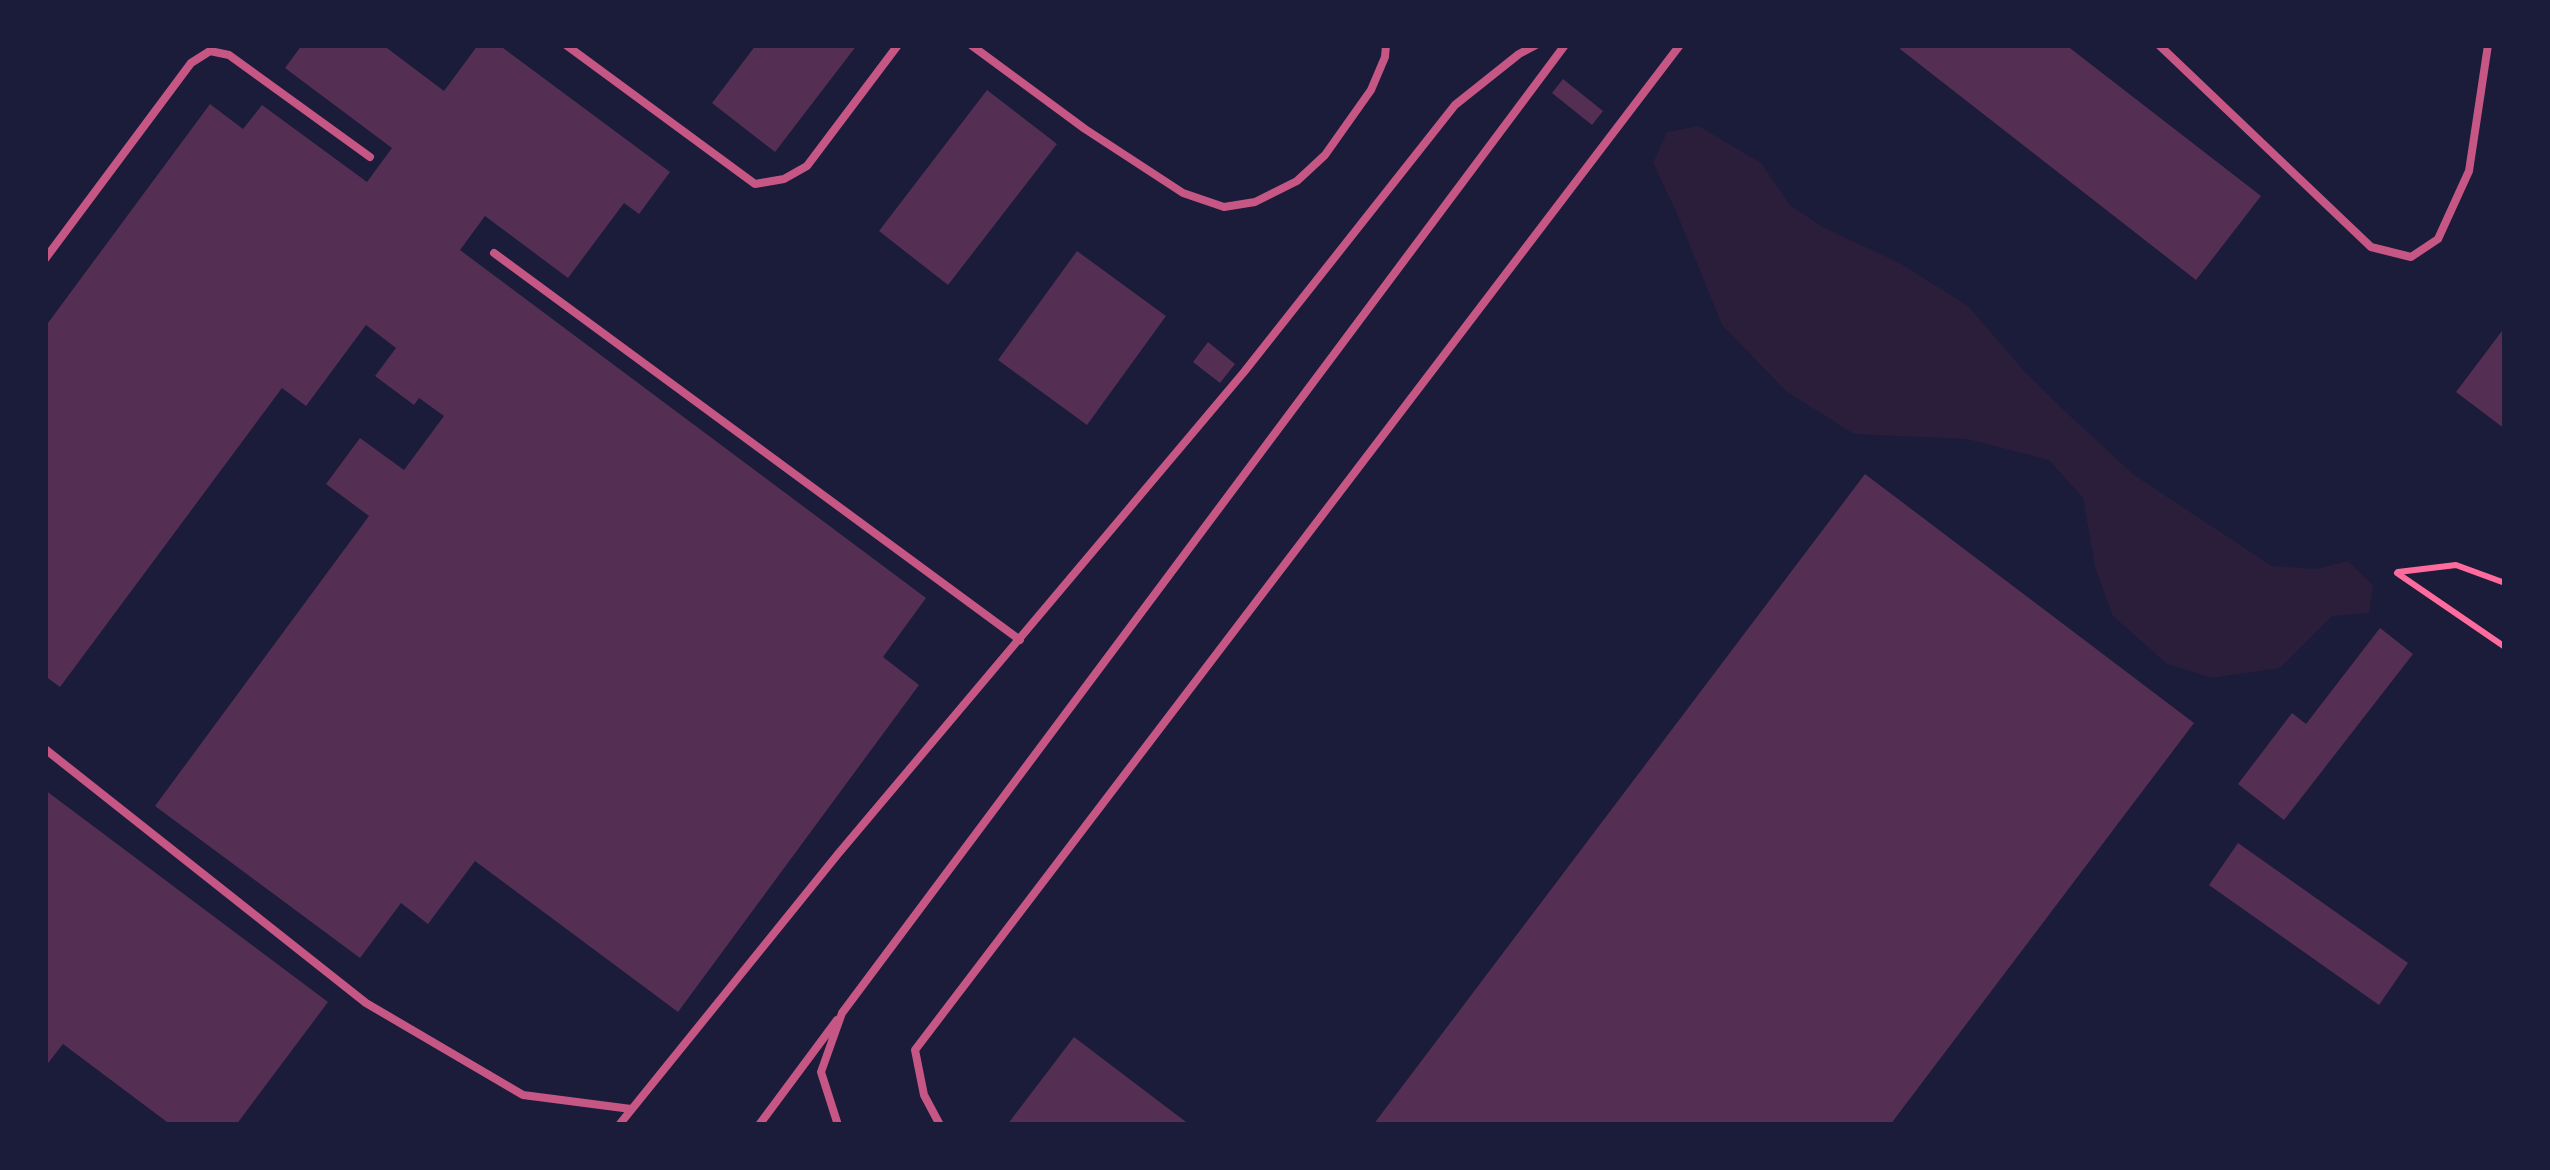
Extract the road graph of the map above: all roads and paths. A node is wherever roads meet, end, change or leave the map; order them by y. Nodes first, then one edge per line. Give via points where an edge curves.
1 (566, 45) edge
2 (898, 45) edge
3 (971, 45) edge
4 (1386, 45) edge
5 (1536, 45) edge
6 (1565, 45) edge
7 (1680, 45) edge
8 (2159, 45) edge
9 (2488, 45) edge
10 (370, 156) dead end
11 (494, 252) dead end
12 (45, 259) edge
13 (2505, 583) edge
14 (1020, 640) junction
15 (2505, 648) edge
16 (45, 749) edge
17 (842, 1012) junction
18 (631, 1109) junction
19 (619, 1125) edge
20 (760, 1125) edge
21 (838, 1125) edge
22 (940, 1125) edge

1 - 2 lane via 755,184 784,180 807,166
3 - 4 lane via 1183,193 1224,206 1255,202 1297,181 1325,154 1371,90
5 - 14 lane via 1455,105
6 - 17 lane
7 - 22 lane via 916,1050 924,1094
8 - 9 lane via 2372,247 2410,256 2438,239 2468,171
10 - 12 lane via 229,55 210,51 191,63
11 - 14 lane
13 - 15 path via 2456,566 2397,573
14 - 18 lane
16 - 18 lane via 366,1003 523,1095
17 - 20 lane
17 - 21 lane via 821,1072
18 - 19 lane

